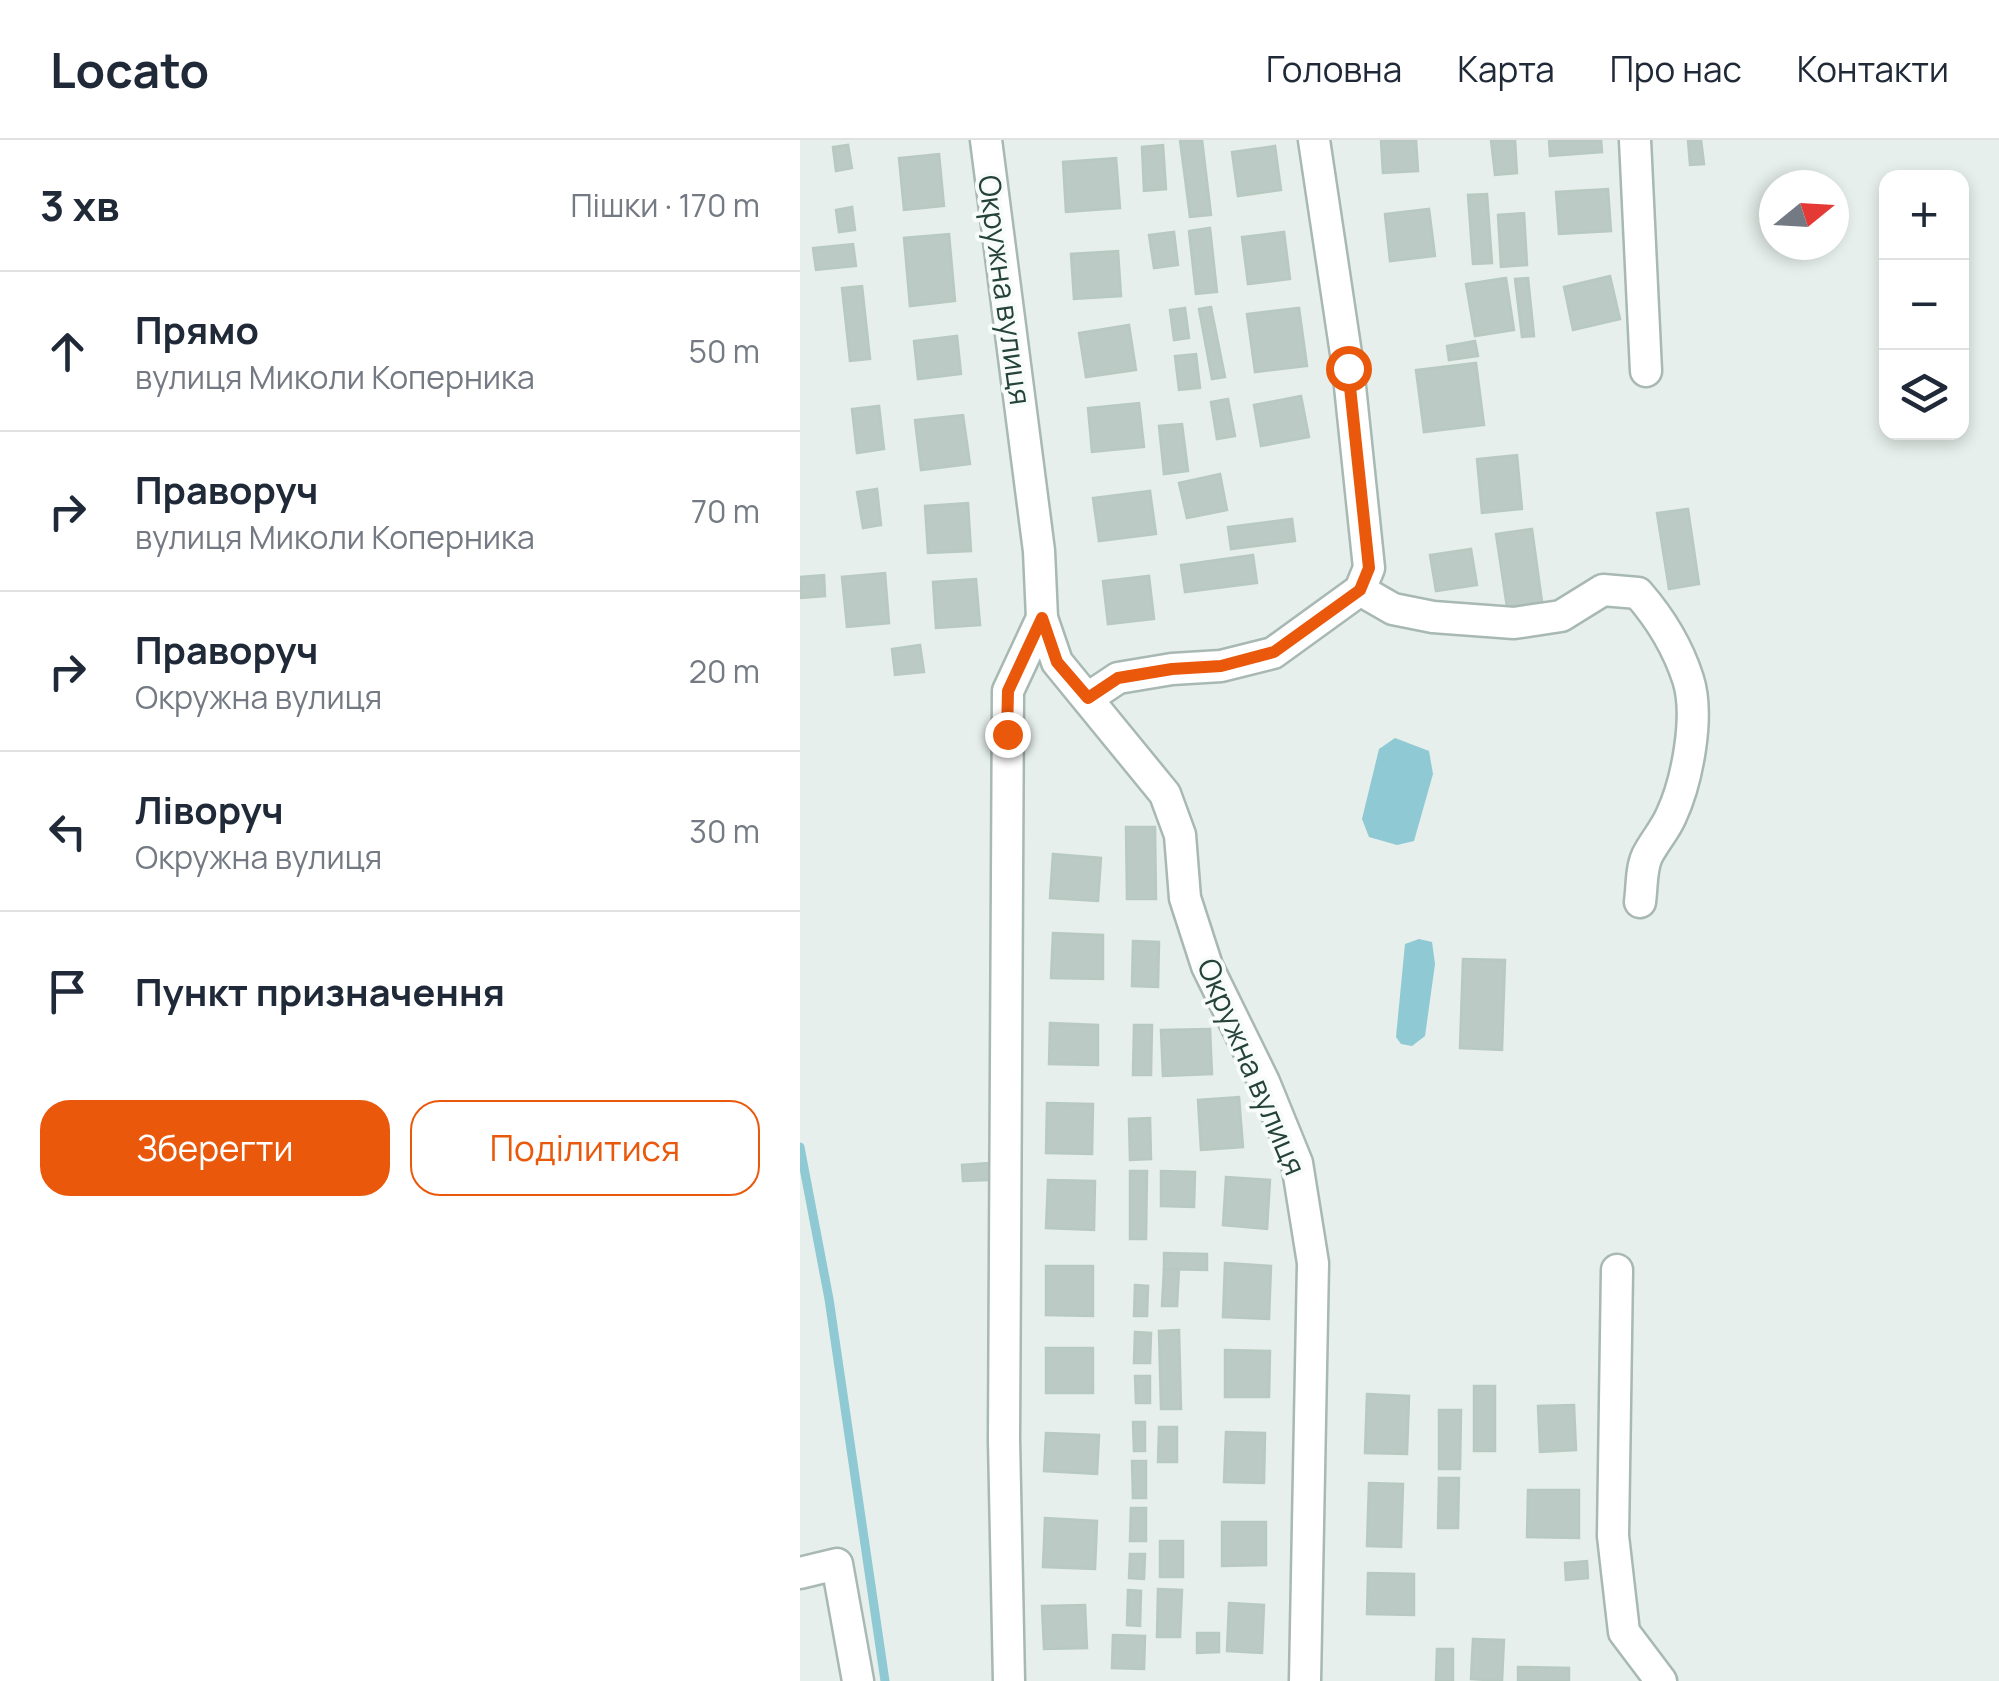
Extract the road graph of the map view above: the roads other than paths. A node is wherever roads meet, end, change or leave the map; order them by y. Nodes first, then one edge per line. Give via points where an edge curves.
1 (986, 140) edge
2 (1314, 140) edge
3 (1636, 140) edge
4 (1646, 371) dead end
5 (1360, 590) junction
6 (1042, 618) junction
7 (1088, 698) junction
8 (1640, 902) dead end
9 (1617, 1270) dead end
10 (800, 1573) edge
11 (858, 1681) edge
12 (1009, 1681) edge
13 (1305, 1681) edge
14 (1662, 1681) edge

1 - 6 street, Окружна вулиця
2 - 5 street via 1369,568
3 - 4 street
5 - 7 street via 1274,652 1221,666 1118,678
5 - 8 street via 1393,608 1433,617 1514,623 1561,616 1603,590 1638,593 1657,614 1689,681 1692,705 1688,769 1645,860
6 - 7 street, Окружна вулиця via 1057,662
6 - 12 street, Окружна вулиця via 1008,691
7 - 13 street, Окружна вулиця via 1164,794 1180,834 1185,898 1207,966 1297,1163 1312,1263
9 - 14 street via 1615,1555 1624,1632
10 - 11 street via 837,1564

